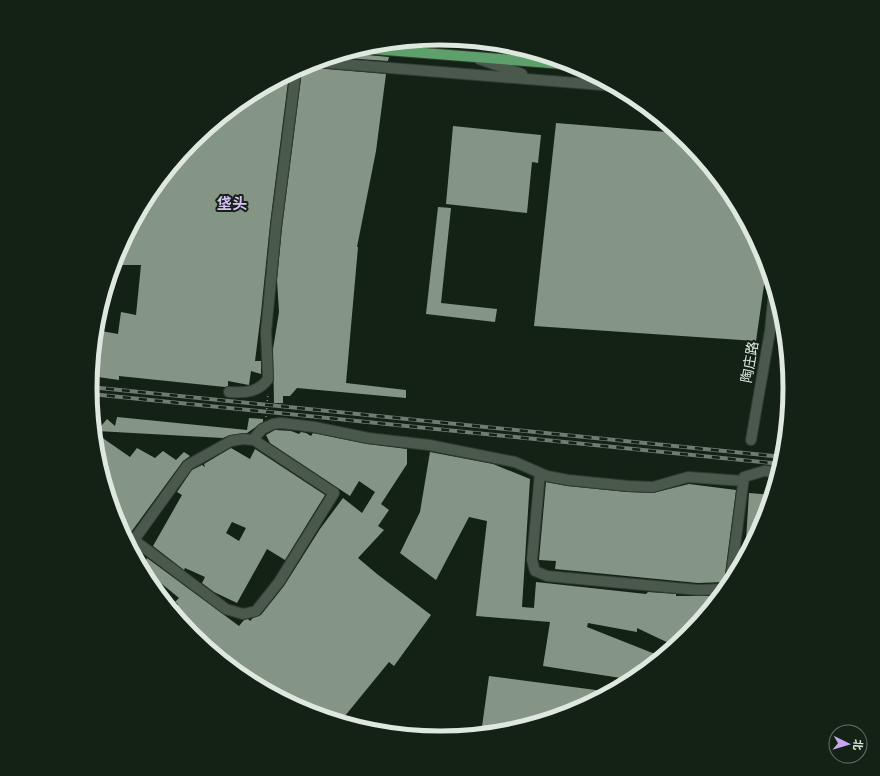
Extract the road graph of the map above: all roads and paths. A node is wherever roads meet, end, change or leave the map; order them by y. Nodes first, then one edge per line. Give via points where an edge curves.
1 (385, 50) edge
2 (471, 56) junction
3 (330, 63) edge
4 (552, 64) edge
5 (295, 77) edge
6 (547, 80) junction
7 (601, 85) edge
8 (772, 306) edge
9 (268, 379) junction
10 (229, 392) dead end
11 (262, 429) junction
12 (254, 440) junction
13 (751, 440) dead end
14 (772, 472) edge
15 (540, 473) junction
16 (743, 479) junction
17 (133, 541) edge
18 (136, 546) edge
19 (732, 568) edge
20 (718, 589) edge

1 - 2 main road
2 - 4 main road
2 - 6 street via 520,74
3 - 6 street
5 - 9 street via 266,332
6 - 7 street
8 - 13 street, 陶庄路
9 - 10 street via 256,389 243,393
9 - 11 path via 268,405
11 - 12 street
11 - 15 street via 281,423 368,438 429,445 515,462
12 - 17 street via 231,441 188,465
12 - 18 street via 334,493 279,582 256,611 243,614 226,610
14 - 16 street via 764,471
15 - 16 street via 568,480 653,487 688,477
15 - 20 street via 532,560 535,571 547,576 698,590
16 - 19 street

